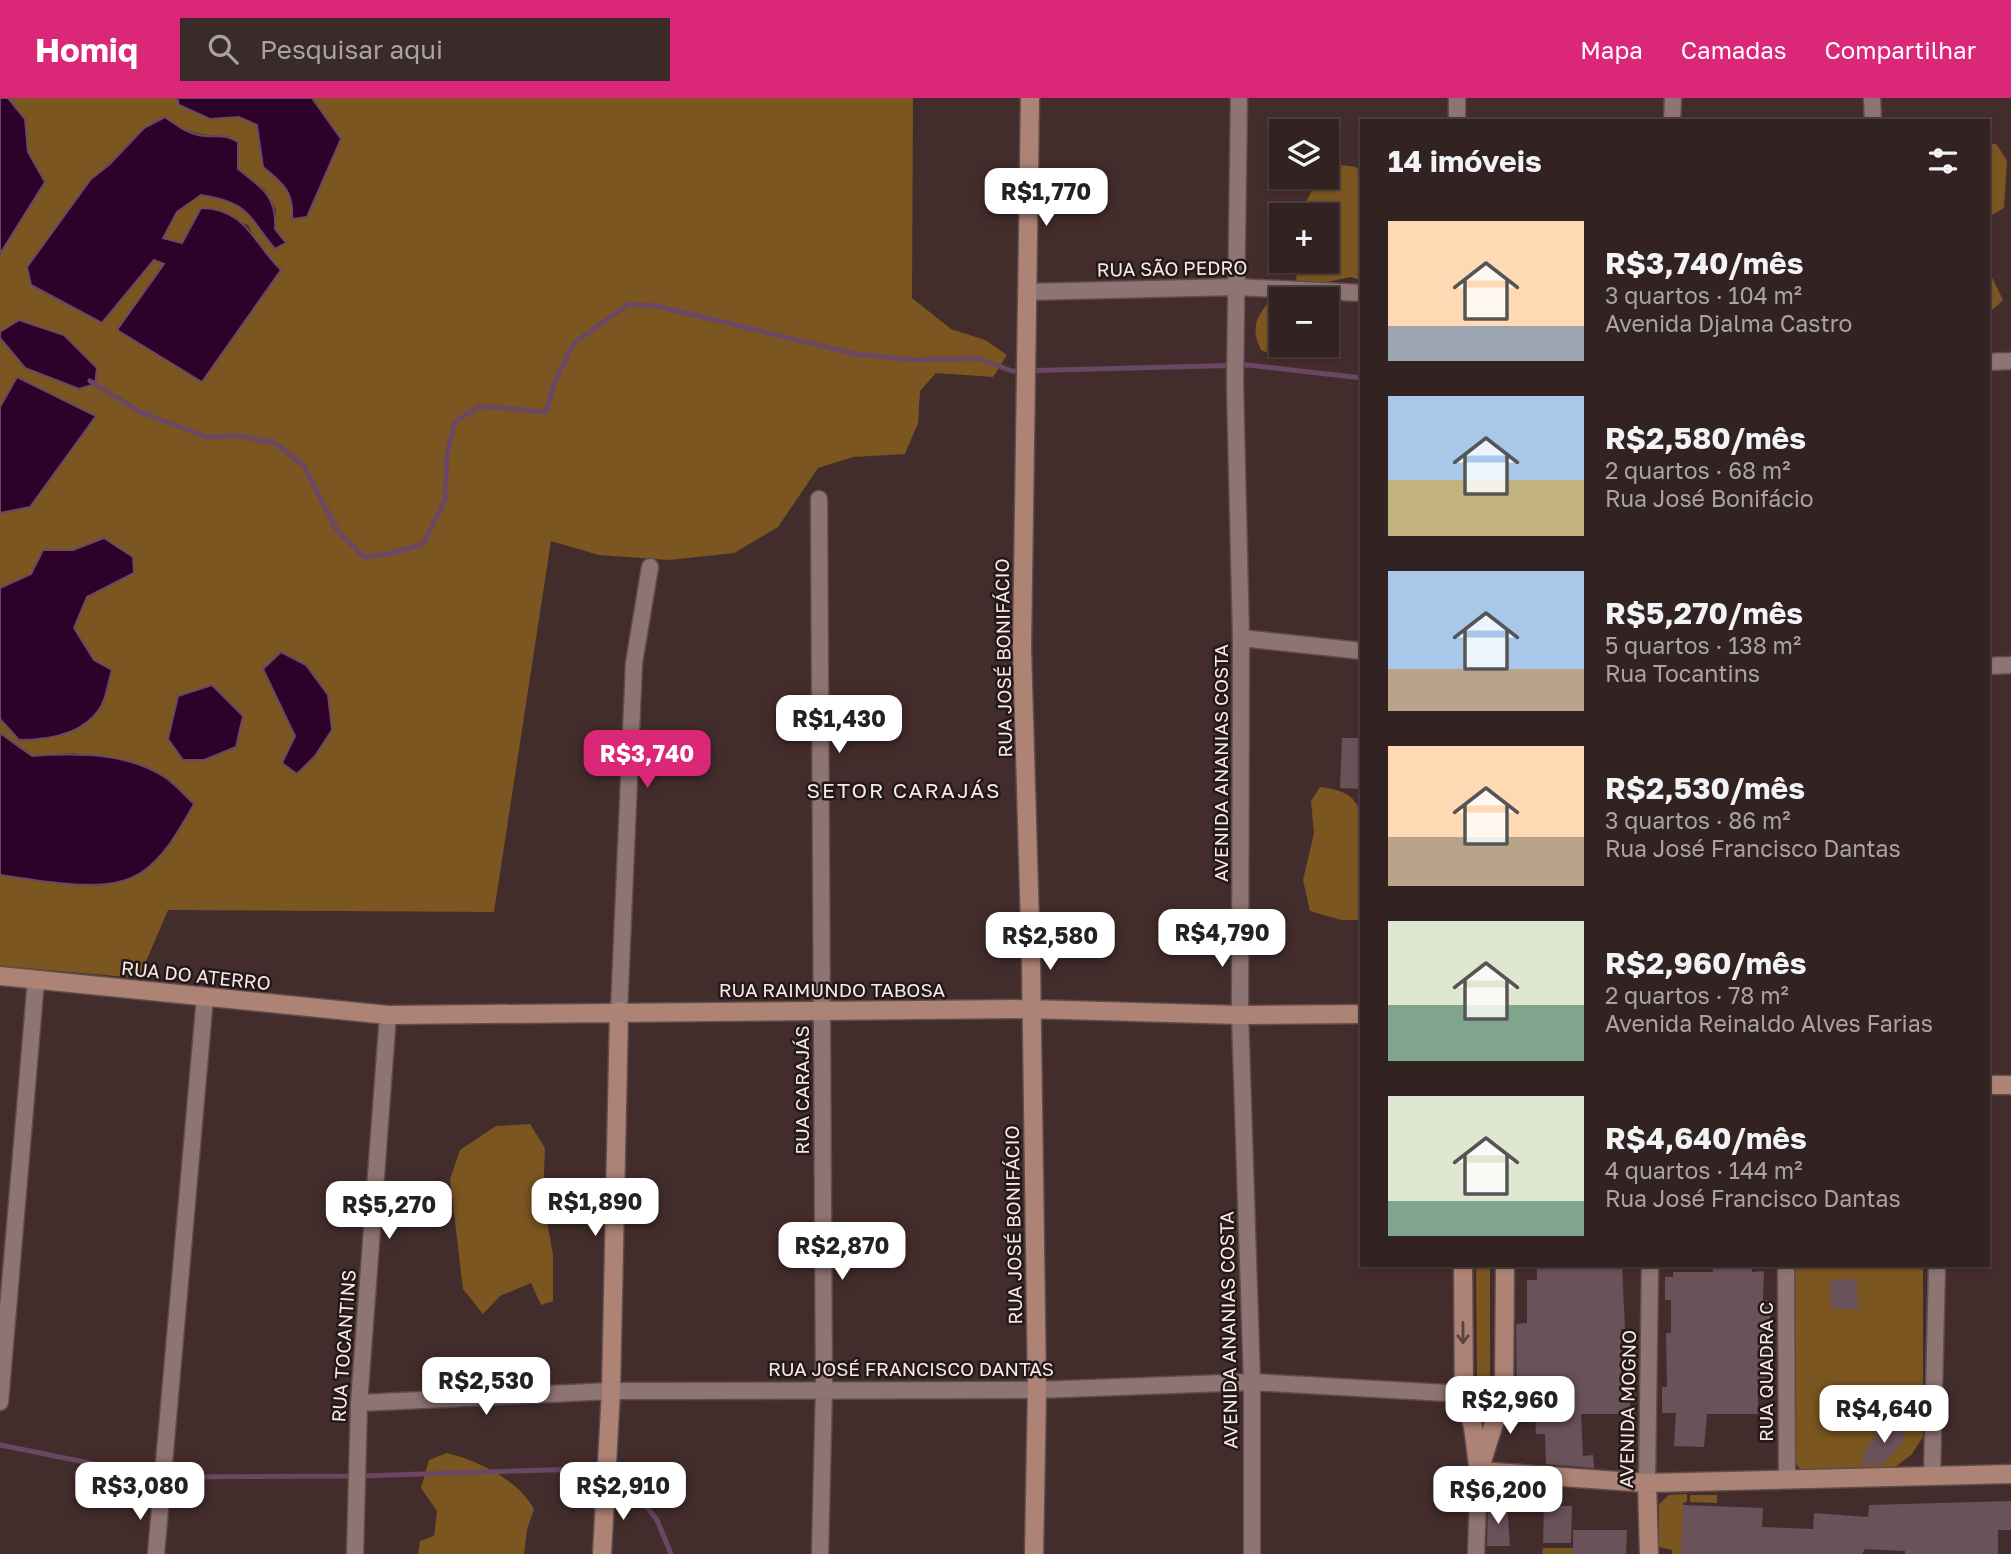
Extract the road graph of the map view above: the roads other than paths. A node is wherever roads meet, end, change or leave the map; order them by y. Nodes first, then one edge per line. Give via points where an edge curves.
1 (1030, 98) edge
2 (1239, 98) edge
3 (1457, 98) edge
4 (1672, 98) edge
5 (1872, 98) edge
6 (1457, 119) edge
7 (1672, 119) edge
8 (1873, 119) edge
9 (1236, 287) junction
10 (1026, 292) junction
11 (1360, 293) edge
12 (2011, 361) edge
13 (1990, 362) edge
14 (819, 499) dead end
15 (650, 567) dead end
16 (1241, 638) junction
17 (1360, 651) edge
18 (2011, 665) edge
19 (1990, 666) edge
20 (0, 976) edge
21 (36, 980) junction
22 (205, 997) junction
23 (1030, 1009) junction
24 (822, 1010) junction
25 (619, 1011) junction
26 (1240, 1014) junction
27 (1360, 1014) edge
28 (388, 1015) junction
29 (1990, 1085) edge
30 (2011, 1085) edge
31 (1463, 1267) edge
32 (1505, 1267) edge
33 (1650, 1267) edge
34 (1786, 1267) edge
35 (1937, 1267) edge
36 (1252, 1382) junction
37 (824, 1389) junction
38 (1504, 1389) junction
39 (1037, 1390) junction
40 (611, 1391) junction
41 (1464, 1394) junction
42 (0, 1402) edge
43 (359, 1403) junction
44 (1479, 1472) junction
45 (2011, 1475) edge
46 (1932, 1476) junction
47 (1787, 1479) junction
48 (1647, 1483) junction
49 (156, 1554) edge
50 (355, 1554) edge
51 (602, 1554) edge
52 (820, 1554) edge
53 (1034, 1554) edge
54 (1252, 1554) edge
55 (1476, 1554) edge
56 (1649, 1554) edge

1 - 10 street, RUA JOSÉ BONIFÁCIO
2 - 9 street, AVENIDA ANANIAS COSTA
3 - 6 street
4 - 7 street
5 - 8 street
9 - 10 street, RUA SÃO PEDRO
9 - 11 street, RUA SÃO PEDRO
9 - 16 street, AVENIDA ANANIAS COSTA
10 - 23 street, RUA JOSÉ BONIFÁCIO via 1022,648
12 - 13 street
14 - 24 street, RUA CARAJÁS
15 - 25 street via 634,663
16 - 17 street
16 - 26 street, AVENIDA ANANIAS COSTA
18 - 19 street
20 - 21 street, RUA DO ATERRO
21 - 22 street, RUA DO ATERRO
21 - 42 street
22 - 28 street, RUA DO ATERRO
22 - 49 street
23 - 24 street, RUA RAIMUNDO TABOSA
23 - 26 street, RUA RAIMUNDO TABOSA
23 - 39 street, RUA JOSÉ BONIFÁCIO
24 - 25 street, RUA RAIMUNDO TABOSA
24 - 37 street, RUA CARAJÁS
25 - 28 street, RUA RAIMUNDO TABOSA
25 - 40 street
26 - 27 street, RUA RAIMUNDO TABOSA
26 - 36 street, AVENIDA ANANIAS COSTA
28 - 43 street, RUA TOCANTINS
29 - 30 street
31 -> 41 street
32 - 38 street
33 - 48 street, AVENIDA MOGNO
34 - 47 street, RUA QUADRA C
35 - 46 street
36 - 39 street, RUA JOSÉ FRANCISCO DANTAS
36 - 41 street, RUA JOSÉ FRANCISCO DANTAS
36 - 54 street, AVENIDA ANANIAS COSTA
37 - 39 street, RUA JOSÉ FRANCISCO DANTAS
37 - 40 street, RUA JOSÉ FRANCISCO DANTAS
37 - 52 street, RUA CARAJÁS
38 - 41 street via 1483,1406
38 - 44 street
39 - 53 street, RUA JOSÉ BONIFÁCIO
40 - 43 street, RUA JOSÉ FRANCISCO DANTAS
40 - 51 street
41 - 44 street
43 - 50 street, RUA TOCANTINS
44 - 48 street
44 - 55 street
45 - 46 street
46 - 47 street
47 - 48 street
48 - 56 street, AVENIDA MOGNO

